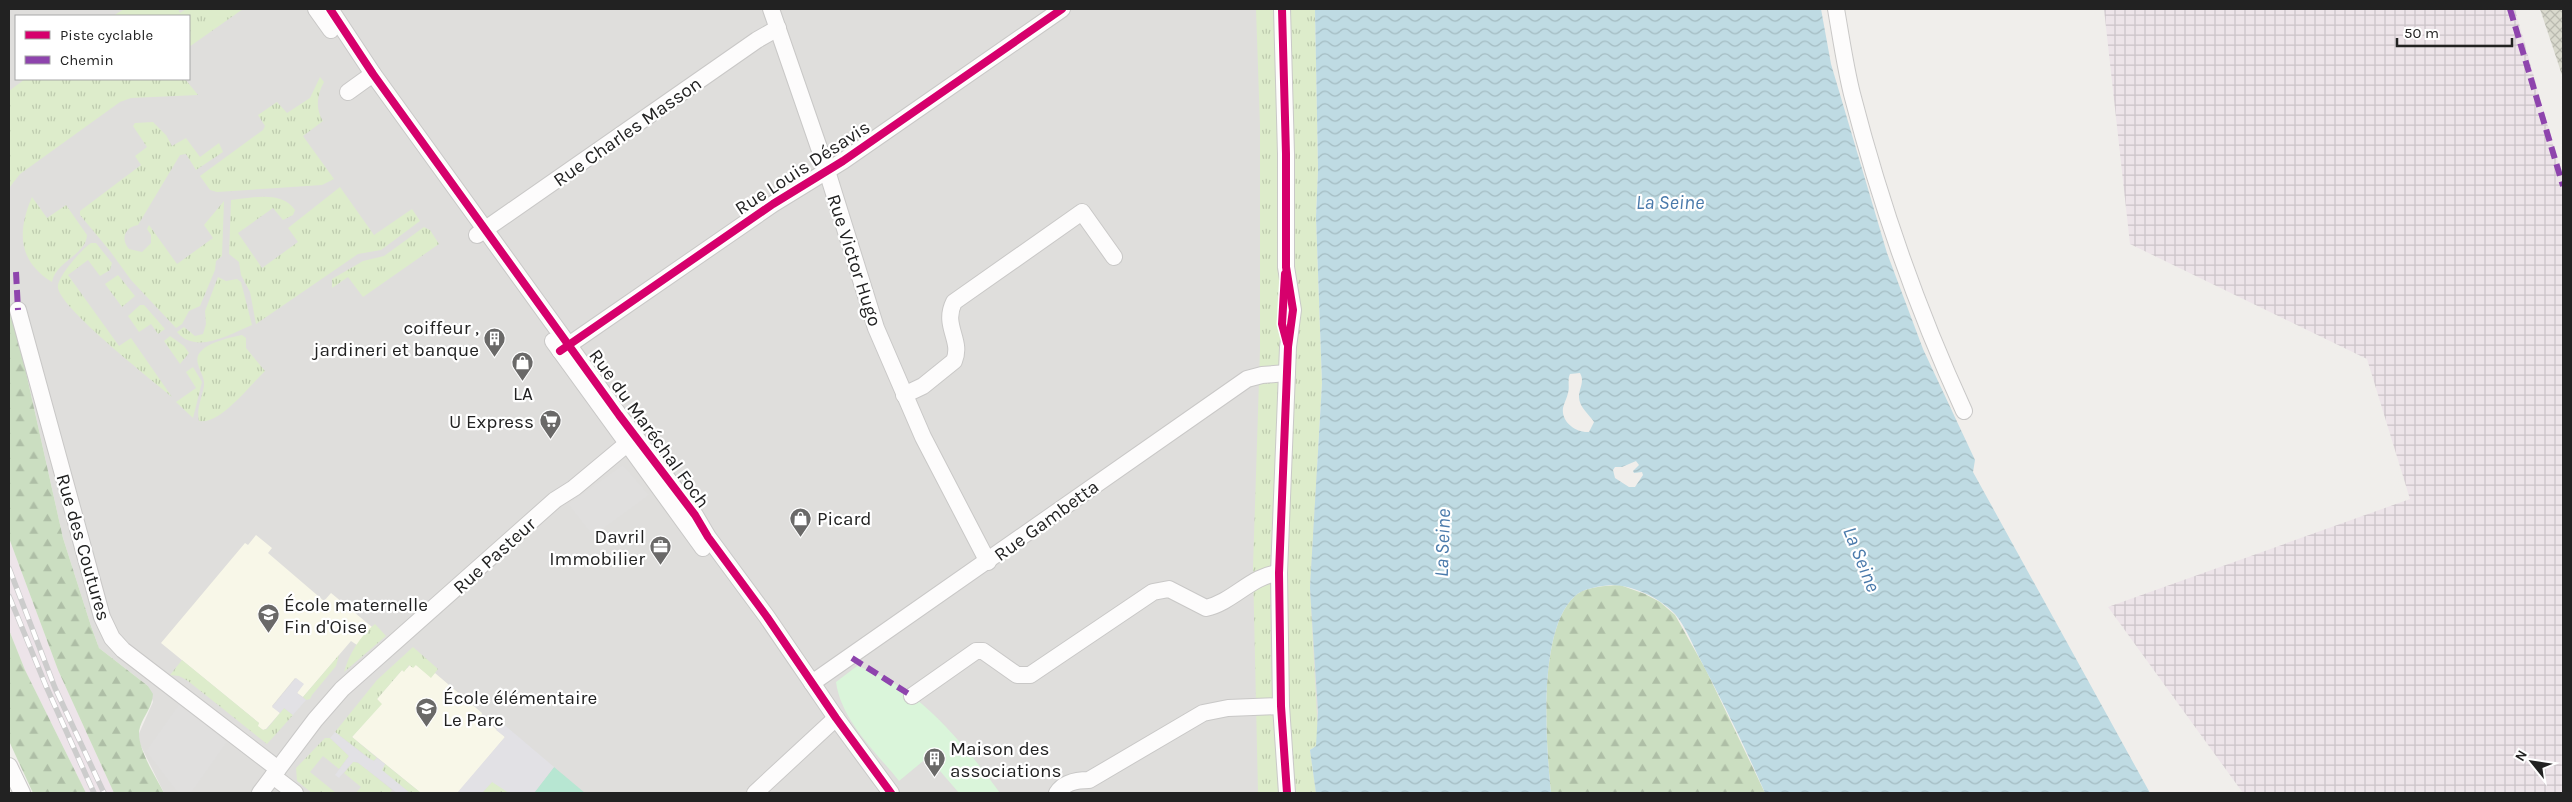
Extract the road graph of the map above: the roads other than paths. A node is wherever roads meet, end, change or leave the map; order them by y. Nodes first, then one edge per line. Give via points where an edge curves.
1 (316, 9) edge
2 (330, 9) edge
3 (771, 9) edge
4 (1062, 9) edge
5 (1282, 9) edge
6 (1836, 9) edge
7 (778, 28) junction
8 (369, 77) junction
9 (348, 92) dead end
10 (827, 171) junction
11 (481, 233) junction
12 (1114, 257) dead end
13 (18, 310) dead end
14 (564, 348) junction
15 (1287, 374) junction
16 (904, 395) junction
17 (1964, 411) dead end
18 (630, 440) junction
19 (988, 562) junction
20 (1279, 573) junction
21 (812, 684) junction
22 (912, 696) dead end
23 (1281, 706) junction
24 (836, 718) junction
25 (9, 766) edge
26 (276, 773) junction
27 (1088, 786) edge
28 (22, 793) edge
29 (260, 793) edge
30 (295, 793) edge
31 (755, 793) edge
32 (891, 793) edge
33 (1057, 793) edge
34 (1287, 793) edge

1 - 8 street, Rue du Maréchal Foch
2 - 8 street, Rue du Maréchal Foch
3 - 7 street, Rue Victor Hugo
4 - 10 street, Rue Louis Désavis
5 - 15 street via 1286,134 1286,267 1282,324 1288,347
6 - 17 street via 1852,94 1900,256 1936,350
7 - 10 street, Rue Victor Hugo
7 - 11 street, Rue Charles Masson
8 - 9 street
8 - 11 street, Rue du Maréchal Foch
10 - 14 street, Rue Louis Désavis
10 - 16 street, Rue Victor Hugo via 876,328
11 - 14 street, Rue du Maréchal Foch
12 - 16 street via 1082,212 954,302 949,320 957,348 954,361 923,386
13 - 26 street, Rue des Coutures via 102,617 112,638
14 - 18 street, Rue du Maréchal Foch
15 - 19 street, Rue Gambetta via 1247,379
15 - 20 street
16 - 19 street, Rue Victor Hugo
18 - 21 street, Rue du Maréchal Foch via 695,515
18 - 26 street, Rue Pasteur via 541,512 353,679 327,705
19 - 21 street, Rue Gambetta
20 - 22 street via 1263,577 1223,602 1206,608 1168,590 1153,592 1030,675 1018,675 983,651 976,651
20 - 23 street
21 - 24 street, Rue du Maréchal Foch
23 - 27 street via 1228,708 1203,714
23 - 34 street
24 - 31 street
24 - 32 street, Rue du Maréchal Foch
25 - 28 street
26 - 29 street, Rue Pasteur
26 - 30 street, Rue des Coutures
27 - 33 street via 1073,782

